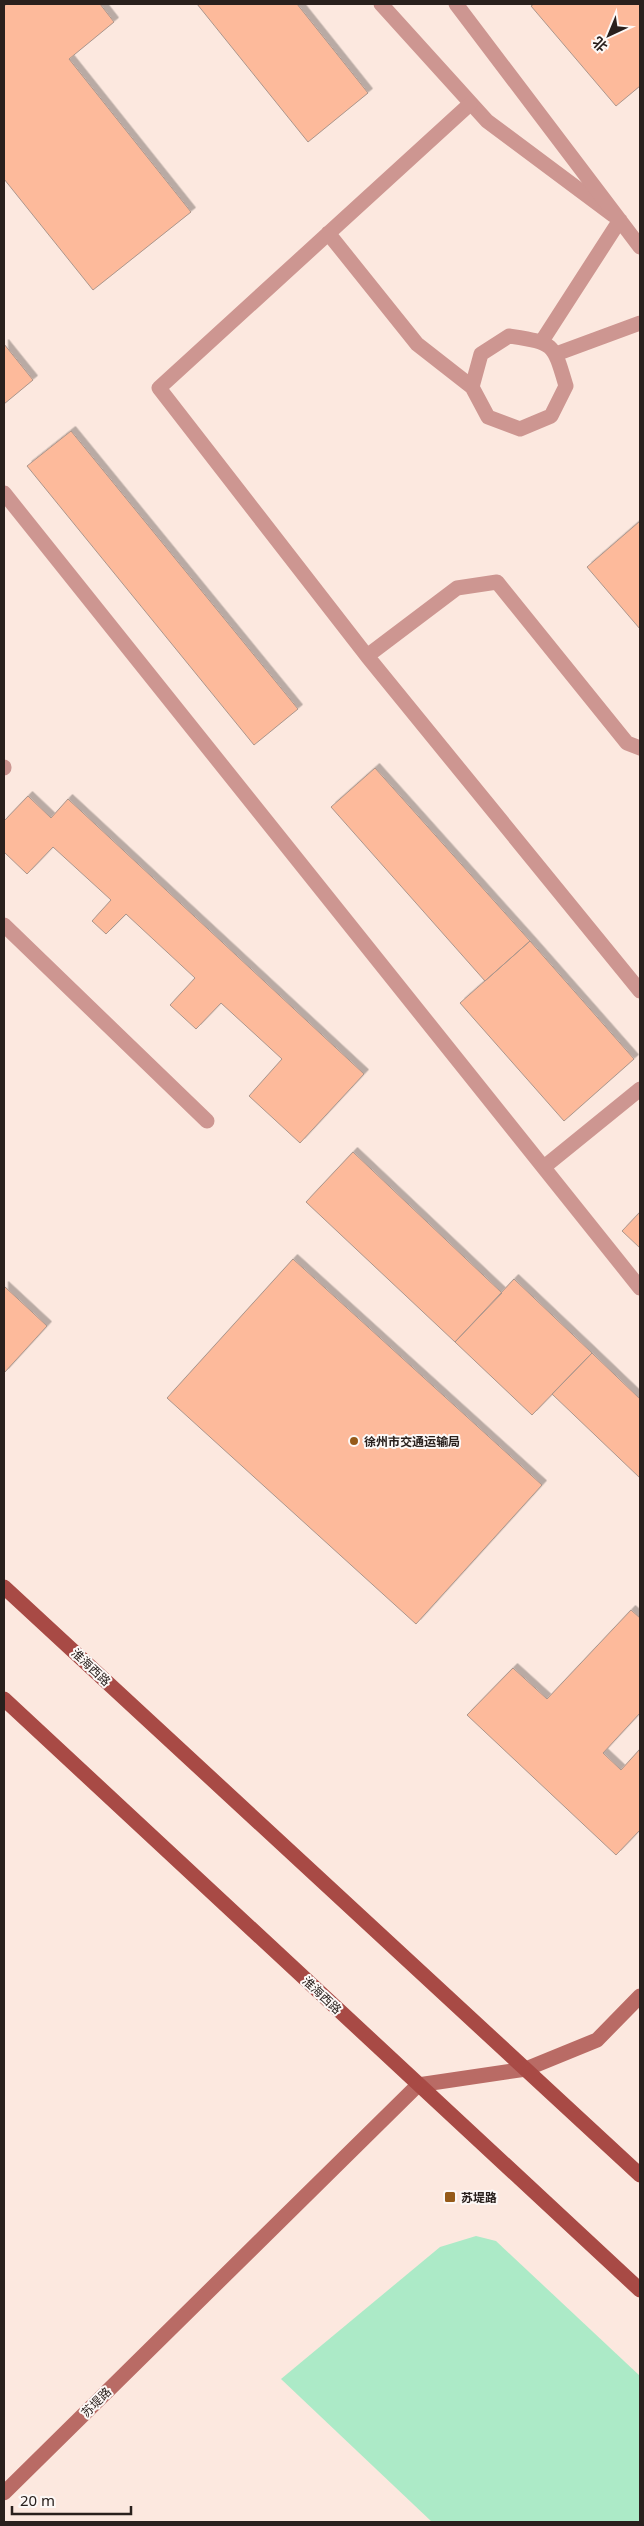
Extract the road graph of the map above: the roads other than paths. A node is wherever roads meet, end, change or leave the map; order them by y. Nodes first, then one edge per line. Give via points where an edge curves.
1 (381, 4) edge
2 (456, 4) edge
3 (470, 104) junction
4 (620, 220) junction
5 (328, 232) junction
6 (640, 247) edge
7 (640, 323) edge
8 (542, 341) junction
9 (556, 354) junction
10 (472, 387) junction
11 (4, 493) edge
12 (367, 656) junction
13 (640, 748) edge
14 (4, 925) edge
15 (640, 991) edge
16 (640, 1089) edge
17 (207, 1121) dead end
18 (544, 1167) junction
19 (640, 1288) edge
20 (4, 1587) edge
21 (4, 1699) edge
22 (640, 1996) edge
23 (526, 2069) junction
24 (418, 2085) junction
25 (640, 2175) edge
26 (640, 2290) edge
27 (4, 2493) edge

1 - 3 street
2 - 4 street
3 - 4 street via 487,122
3 - 5 street
4 - 6 street
4 - 8 street
5 - 10 street via 417,344
5 - 12 street via 159,388
7 - 9 street
8 - 9 street
8 - 10 street via 509,336 481,354
9 - 10 street via 566,386 551,416 520,429 488,417
11 - 18 street
12 - 13 street via 456,588 497,582 627,743
12 - 15 street
14 - 17 street
16 - 18 street
18 - 19 street
20 - 23 main road, 淮海西路
21 - 24 main road, 淮海西路
22 - 23 street via 597,2040
23 - 24 street
23 - 25 main road, 淮海西路
24 - 26 main road, 淮海西路
24 - 27 street, 苏堤路

